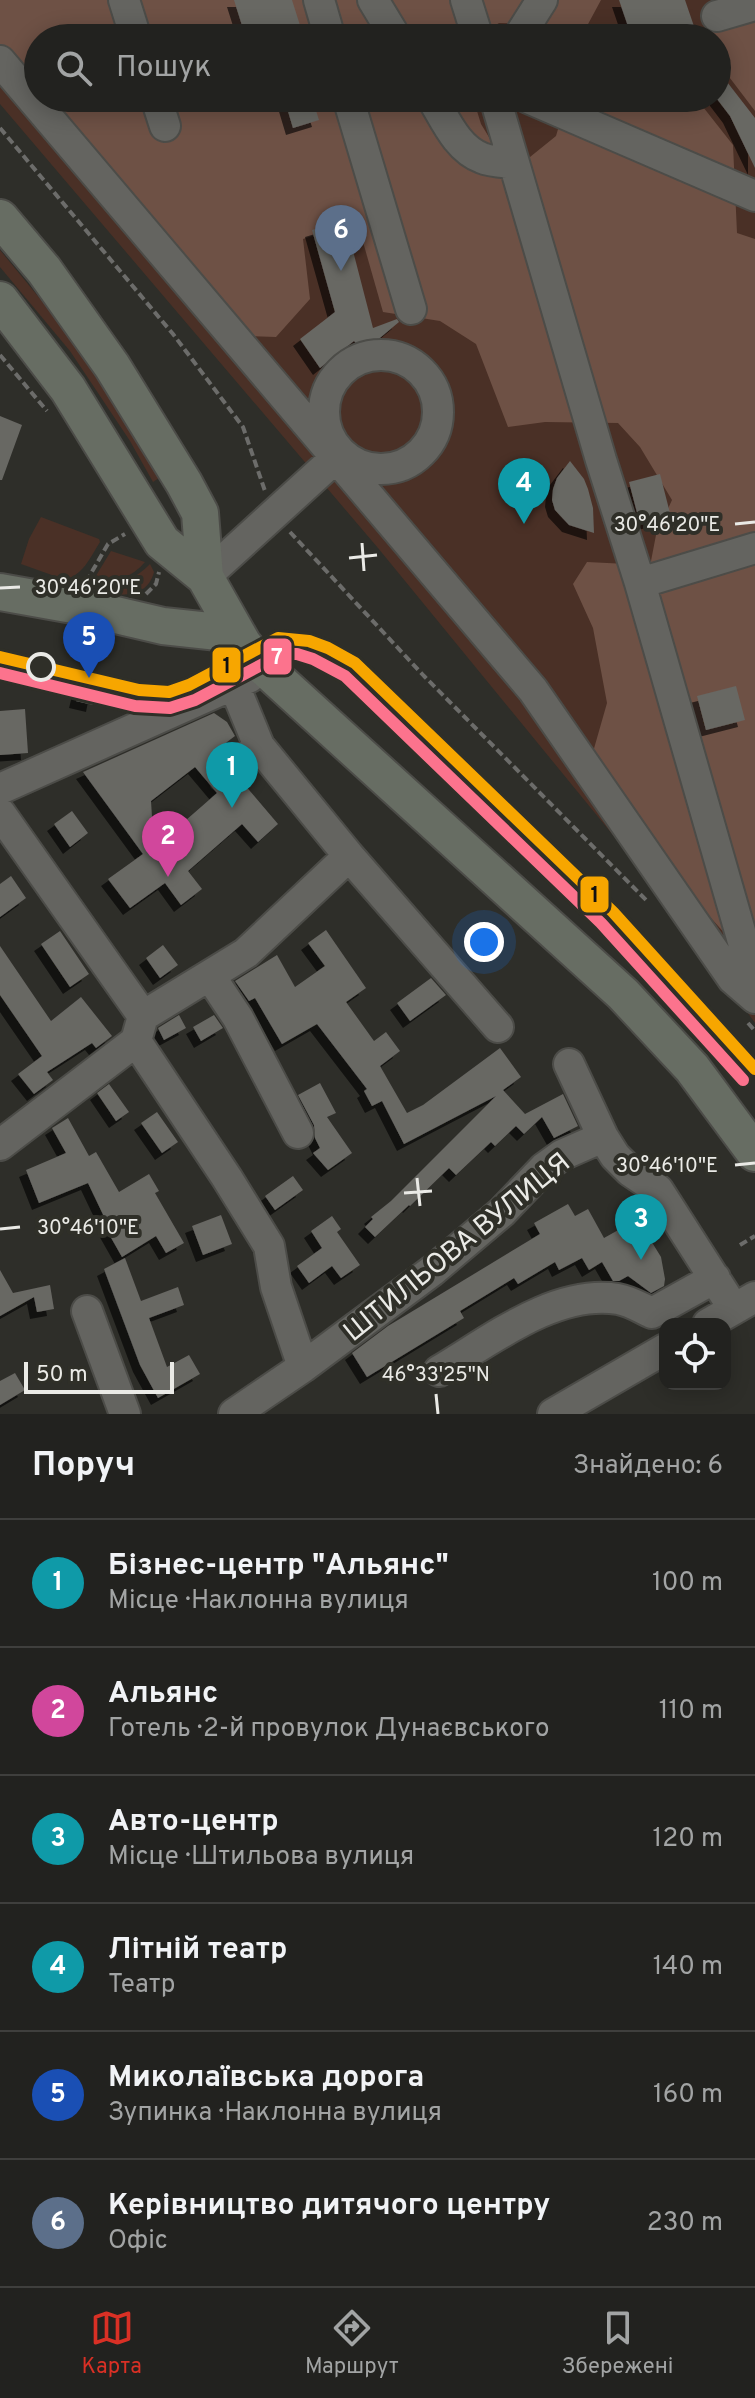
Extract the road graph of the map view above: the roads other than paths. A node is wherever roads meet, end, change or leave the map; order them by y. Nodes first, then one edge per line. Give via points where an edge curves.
1 (124, 0) edge
2 (319, 0) edge
3 (373, 0) edge
4 (466, 0) edge
5 (542, 0) edge
6 (755, 5) edge
7 (717, 16) dead end
8 (132, 24) edge
9 (326, 24) edge
10 (388, 24) edge
11 (474, 24) edge
12 (527, 24) edge
13 (0, 61) edge
14 (24, 89) edge
15 (44, 112) edge
16 (352, 112) edge
17 (440, 112) edge
18 (499, 112) edge
19 (560, 112) edge
20 (514, 163) junction
21 (755, 196) edge
22 (0, 218) edge
23 (0, 300) edge
24 (411, 309) dead end
25 (337, 456) junction
26 (755, 548) edge
27 (205, 577) junction
28 (640, 583) junction
29 (0, 592) edge
30 (237, 634) junction
31 (266, 670) junction
32 (234, 685) junction
33 (259, 746) junction
34 (232, 770) dead end
35 (0, 789) edge
36 (0, 813) edge
37 (349, 856) junction
38 (755, 970) edge
39 (210, 976) junction
40 (750, 1009) edge
41 (498, 1027) dead end
42 (139, 1028) junction
43 (569, 1064) dead end
44 (298, 1133) dead end
45 (603, 1137) junction
46 (0, 1145) edge
47 (755, 1153) edge
48 (715, 1278) junction
49 (745, 1303) edge
50 (87, 1311) dead end
51 (719, 1318) edge
52 (659, 1352) edge
53 (303, 1367) junction
54 (439, 1371) dead end
55 (125, 1414) edge
56 (234, 1414) edge
57 (553, 1414) edge

1 - 8 street
2 - 9 street
3 - 10 street
4 - 11 street
5 - 12 street
6 - 7 street
13 - 14 street
15 - 25 street
16 - 24 street
17 - 20 street via 467,149 482,158
18 - 20 street
19 - 21 street
20 - 28 street
22 - 27 main road via 112,366 184,483 200,513
23 - 27 main road via 68,389 162,542
25 - 27 street
25 - 40 street via 533,690
26 - 28 street
27 - 30 main road
28 - 38 street
29 - 30 main road via 163,626
30 - 31 main road
31 - 32 street
31 - 47 main road via 623,994 692,1068
32 - 33 street
32 - 35 street
33 - 34 street
33 - 37 street
36 - 42 street
37 - 39 street via 246,953
37 - 41 street
39 - 42 street
39 - 44 street
42 - 46 street
42 - 53 street via 269,1246 276,1287
43 - 45 street
45 - 48 street via 622,1164 658,1190
45 - 53 street, ШТИЛЬОВА ВУЛИЦЯ via 544,1168 432,1271
48 - 49 street
48 - 54 street via 652,1313 604,1298 542,1311
49 - 51 street
50 - 55 street
52 - 57 street
53 - 56 street, ШТИЛЬОВА ВУЛИЦЯ

